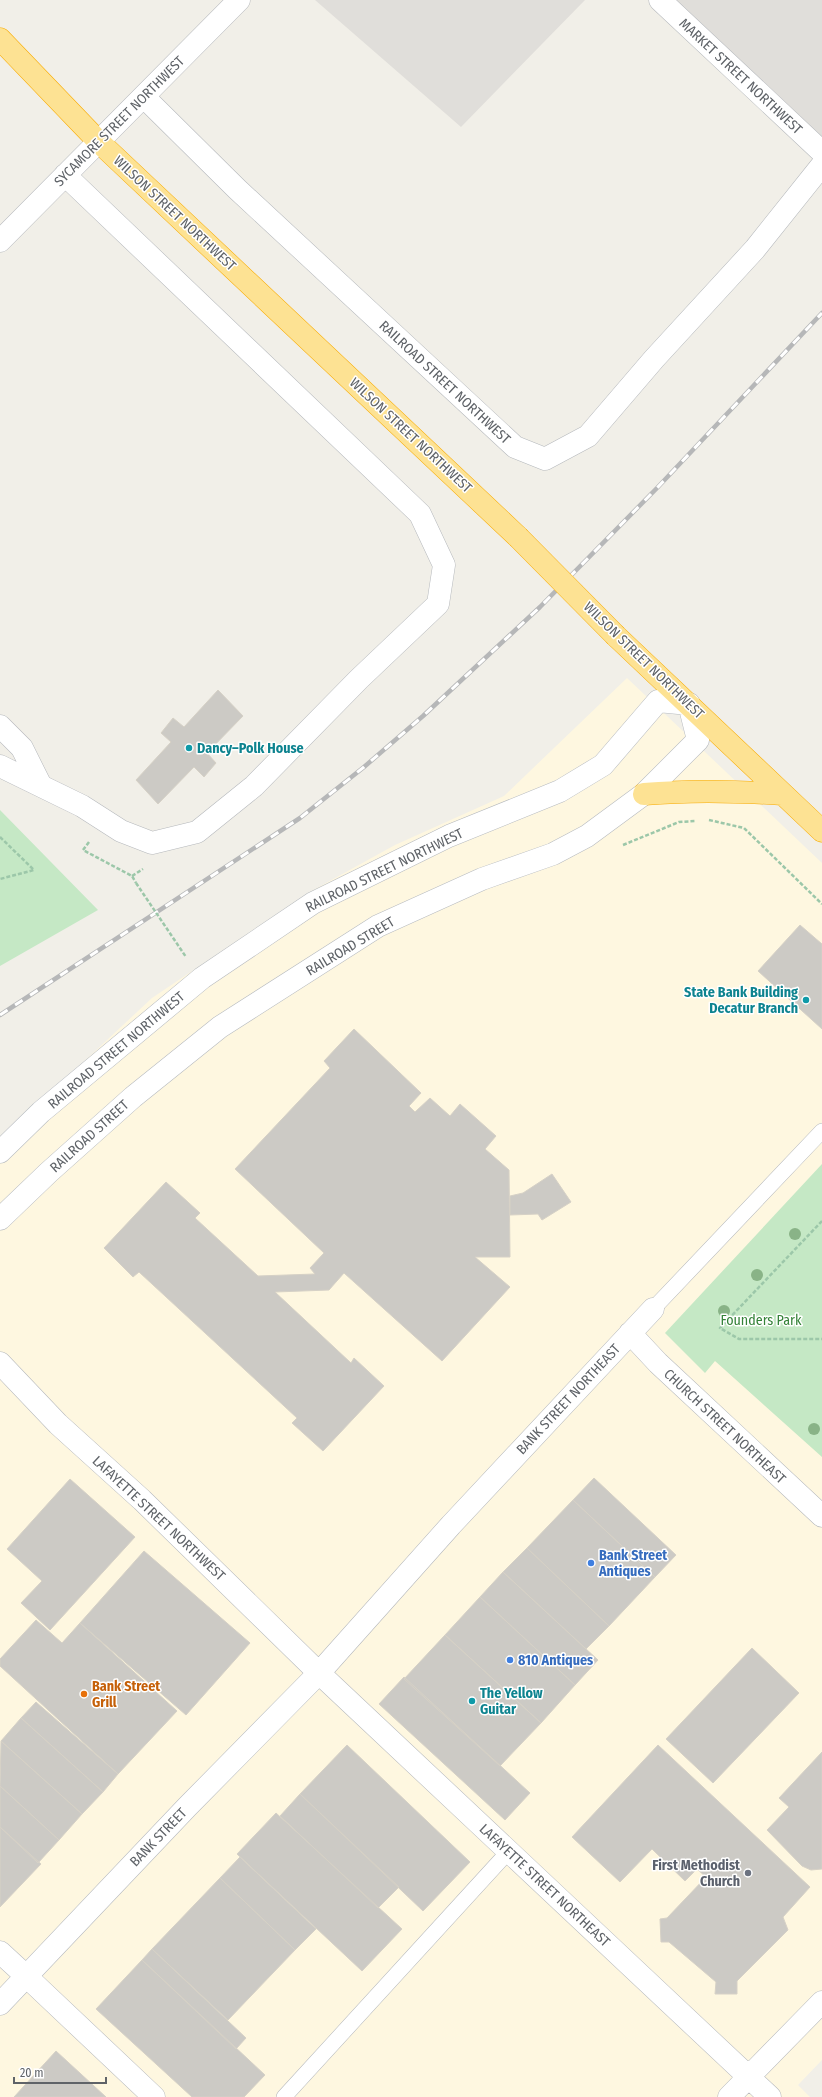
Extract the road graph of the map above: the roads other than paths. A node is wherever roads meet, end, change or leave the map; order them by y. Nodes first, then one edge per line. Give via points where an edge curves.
1 (239, 0) edge
2 (660, 0) edge
3 (0, 39) edge
4 (144, 97) junction
5 (99, 142) junction
6 (822, 152) edge
7 (822, 165) edge
8 (65, 175) junction
9 (0, 241) edge
10 (689, 704) junction
11 (0, 726) edge
12 (0, 766) edge
13 (40, 784) junction
14 (644, 794) junction
15 (782, 794) junction
16 (822, 831) edge
17 (822, 1132) edge
18 (0, 1152) edge
19 (0, 1219) edge
20 (653, 1309) joint
21 (630, 1333) junction
22 (0, 1363) edge
23 (822, 1516) edge
24 (319, 1673) junction
25 (509, 1851) junction
26 (0, 1952) edge
27 (26, 1976) junction
28 (822, 2002) edge
29 (0, 2004) edge
30 (748, 2076) junction
31 (154, 2097) edge
32 (284, 2097) edge
33 (729, 2097) edge
34 (770, 2097) edge

1 - 4 street, SYCAMORE STREET NORTHWEST
2 - 6 street, MARKET STREET NORTHWEST
3 - 5 highway, WILSON STREET NORTHWEST
4 - 5 street, SYCAMORE STREET NORTHWEST
4 - 7 street, RAILROAD STREET NORTHWEST via 237,189 515,448 545,459 588,436 654,359 755,249
5 - 8 street, SYCAMORE STREET NORTHWEST
5 - 10 highway, WILSON STREET NORTHWEST, bridge via 518,537 616,636
8 - 9 street, SYCAMORE STREET NORTHWEST
8 - 13 street via 420,514 444,565 438,604 359,679 254,786 197,832 152,843 121,832 82,806
10 - 14 street, RAILROAD STREET via 698,740
10 - 15 highway, WILSON STREET NORTHWEST
10 - 18 street, RAILROAD STREET NORTHWEST via 658,701 604,765 560,791 449,836 313,903 202,978 41,1112
11 - 13 street via 22,748
12 - 13 street via 4,770
14 - 15 highway via 679,791
14 - 19 street, RAILROAD STREET via 587,836 553,854 482,879 378,926 220,1027 133,1097
15 - 16 highway, WILSON STREET NORTHWEST
17 - 20 lane, BANK STREET NORTHEAST
20 - 21 street, BANK STREET NORTHEAST
21 - 23 street, CHURCH STREET NORTHEAST via 658,1363
21 - 24 street, BANK STREET NORTHEAST via 451,1525
22 - 24 street, LAFAYETTE STREET NORTHWEST via 58,1424 142,1500
24 - 25 street, LAFAYETTE STREET NORTHEAST
24 - 27 street, BANK STREET
25 - 30 street, LAFAYETTE STREET NORTHEAST
25 - 32 lane
26 - 27 street
27 - 29 street, BANK STREET
27 - 31 street
28 - 30 street
30 - 33 street
30 - 34 street, LAFAYETTE STREET NORTHEAST

